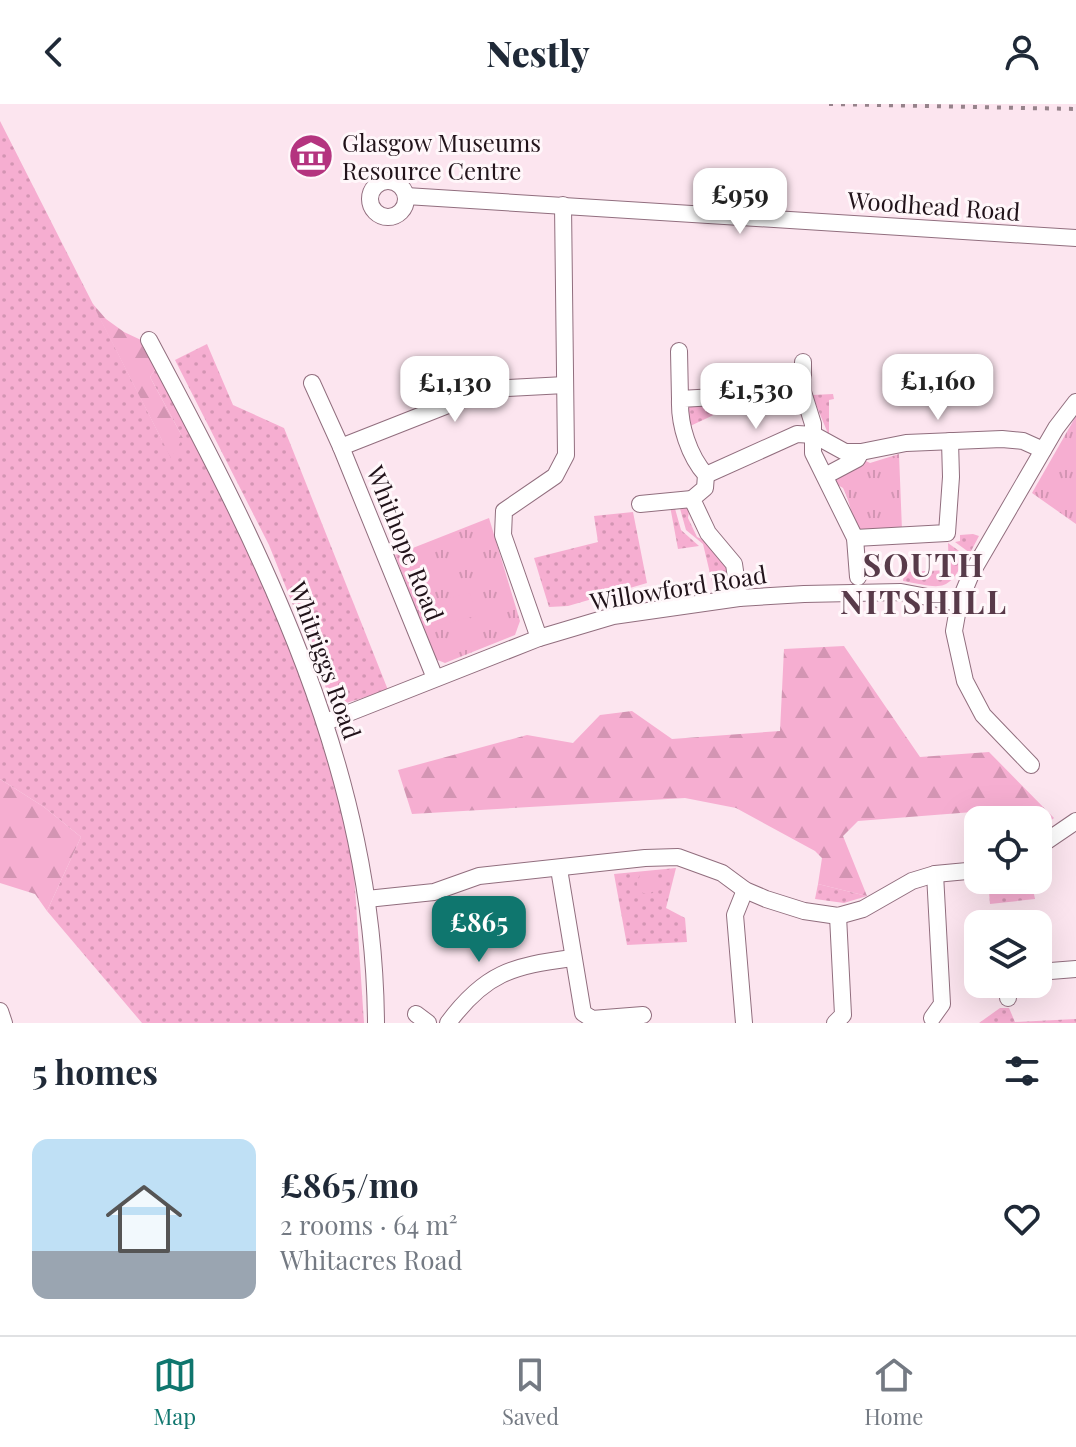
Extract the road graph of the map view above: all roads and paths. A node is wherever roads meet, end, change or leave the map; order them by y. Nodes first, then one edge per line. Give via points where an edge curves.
1 (406, 196) dead end
2 (563, 205) junction
3 (1076, 238) edge
4 (149, 340) dead end
5 (679, 351) dead end
6 (803, 362) dead end
7 (312, 383) dead end
8 (565, 385) junction
9 (803, 392) junction
10 (680, 399) junction
11 (1076, 402) edge
12 (814, 435) junction
13 (950, 441) junction
14 (341, 447) junction
15 (1043, 450) junction
16 (861, 452) junction
17 (706, 475) junction
18 (825, 476) junction
19 (692, 499) junction
20 (640, 504) dead end
21 (855, 538) junction
22 (858, 577) dead end
23 (739, 598) junction
24 (959, 603) junction
25 (539, 638) junction
26 (435, 678) junction
27 (326, 722) junction
28 (1031, 765) dead end
29 (1073, 824) edge
30 (1052, 838) edge
31 (1076, 844) edge
32 (559, 869) junction
33 (964, 871) edge
34 (935, 874) junction
35 (745, 890) junction
36 (367, 899) junction
37 (838, 916) junction
38 (572, 958) junction
39 (1076, 969) edge
40 (1052, 971) edge
41 (0, 1011) edge
42 (643, 1015) dead end
43 (956, 1016) dead end
44 (615, 1020) edge
45 (844, 1020) edge
46 (4, 1023) edge
47 (376, 1023) edge
48 (448, 1023) edge
49 (744, 1023) edge

1 - 2 street, Woodhead Road
2 - 3 street, Woodhead Road
2 - 8 street
4 - 27 street, Whitriggs Road via 276,591
5 - 10 street
6 - 9 street
7 - 14 street, Whithope Road
8 - 14 street via 507,388 463,399
8 - 25 street via 566,455 555,476 504,511 503,535
9 - 10 street
9 - 12 street
10 - 17 street via 681,424
11 - 15 street
12 - 16 street via 845,452
12 - 17 street via 797,434
12 - 18 street via 813,453
13 - 15 street via 1023,441
13 - 16 street
13 - 21 street via 947,533
14 - 26 street, Whithope Road
15 - 24 street
16 - 18 street
17 - 19 street via 705,488
18 - 21 street
19 - 20 street
19 - 23 street via 708,533 734,564
21 - 22 street
23 - 24 street, Willowford Road via 901,592
23 - 25 street, Willowford Road via 613,616
24 - 28 street via 954,631 965,681 983,715
25 - 26 street, Willowford Road
26 - 27 street, Willowford Road
27 - 36 street, Whitriggs Road
29 - 30 street
29 - 31 street
32 - 35 street via 678,857 722,873
32 - 36 street via 479,876 434,892
32 - 38 street
33 - 34 street
34 - 37 street
34 - 43 street via 937,1011
35 - 37 street via 804,911
35 - 49 street via 735,915
36 - 47 street, Whitriggs Road
37 - 45 street
38 - 44 street via 583,1013
38 - 48 street via 526,964 495,977
39 - 40 street
41 - 46 street
42 - 44 street

